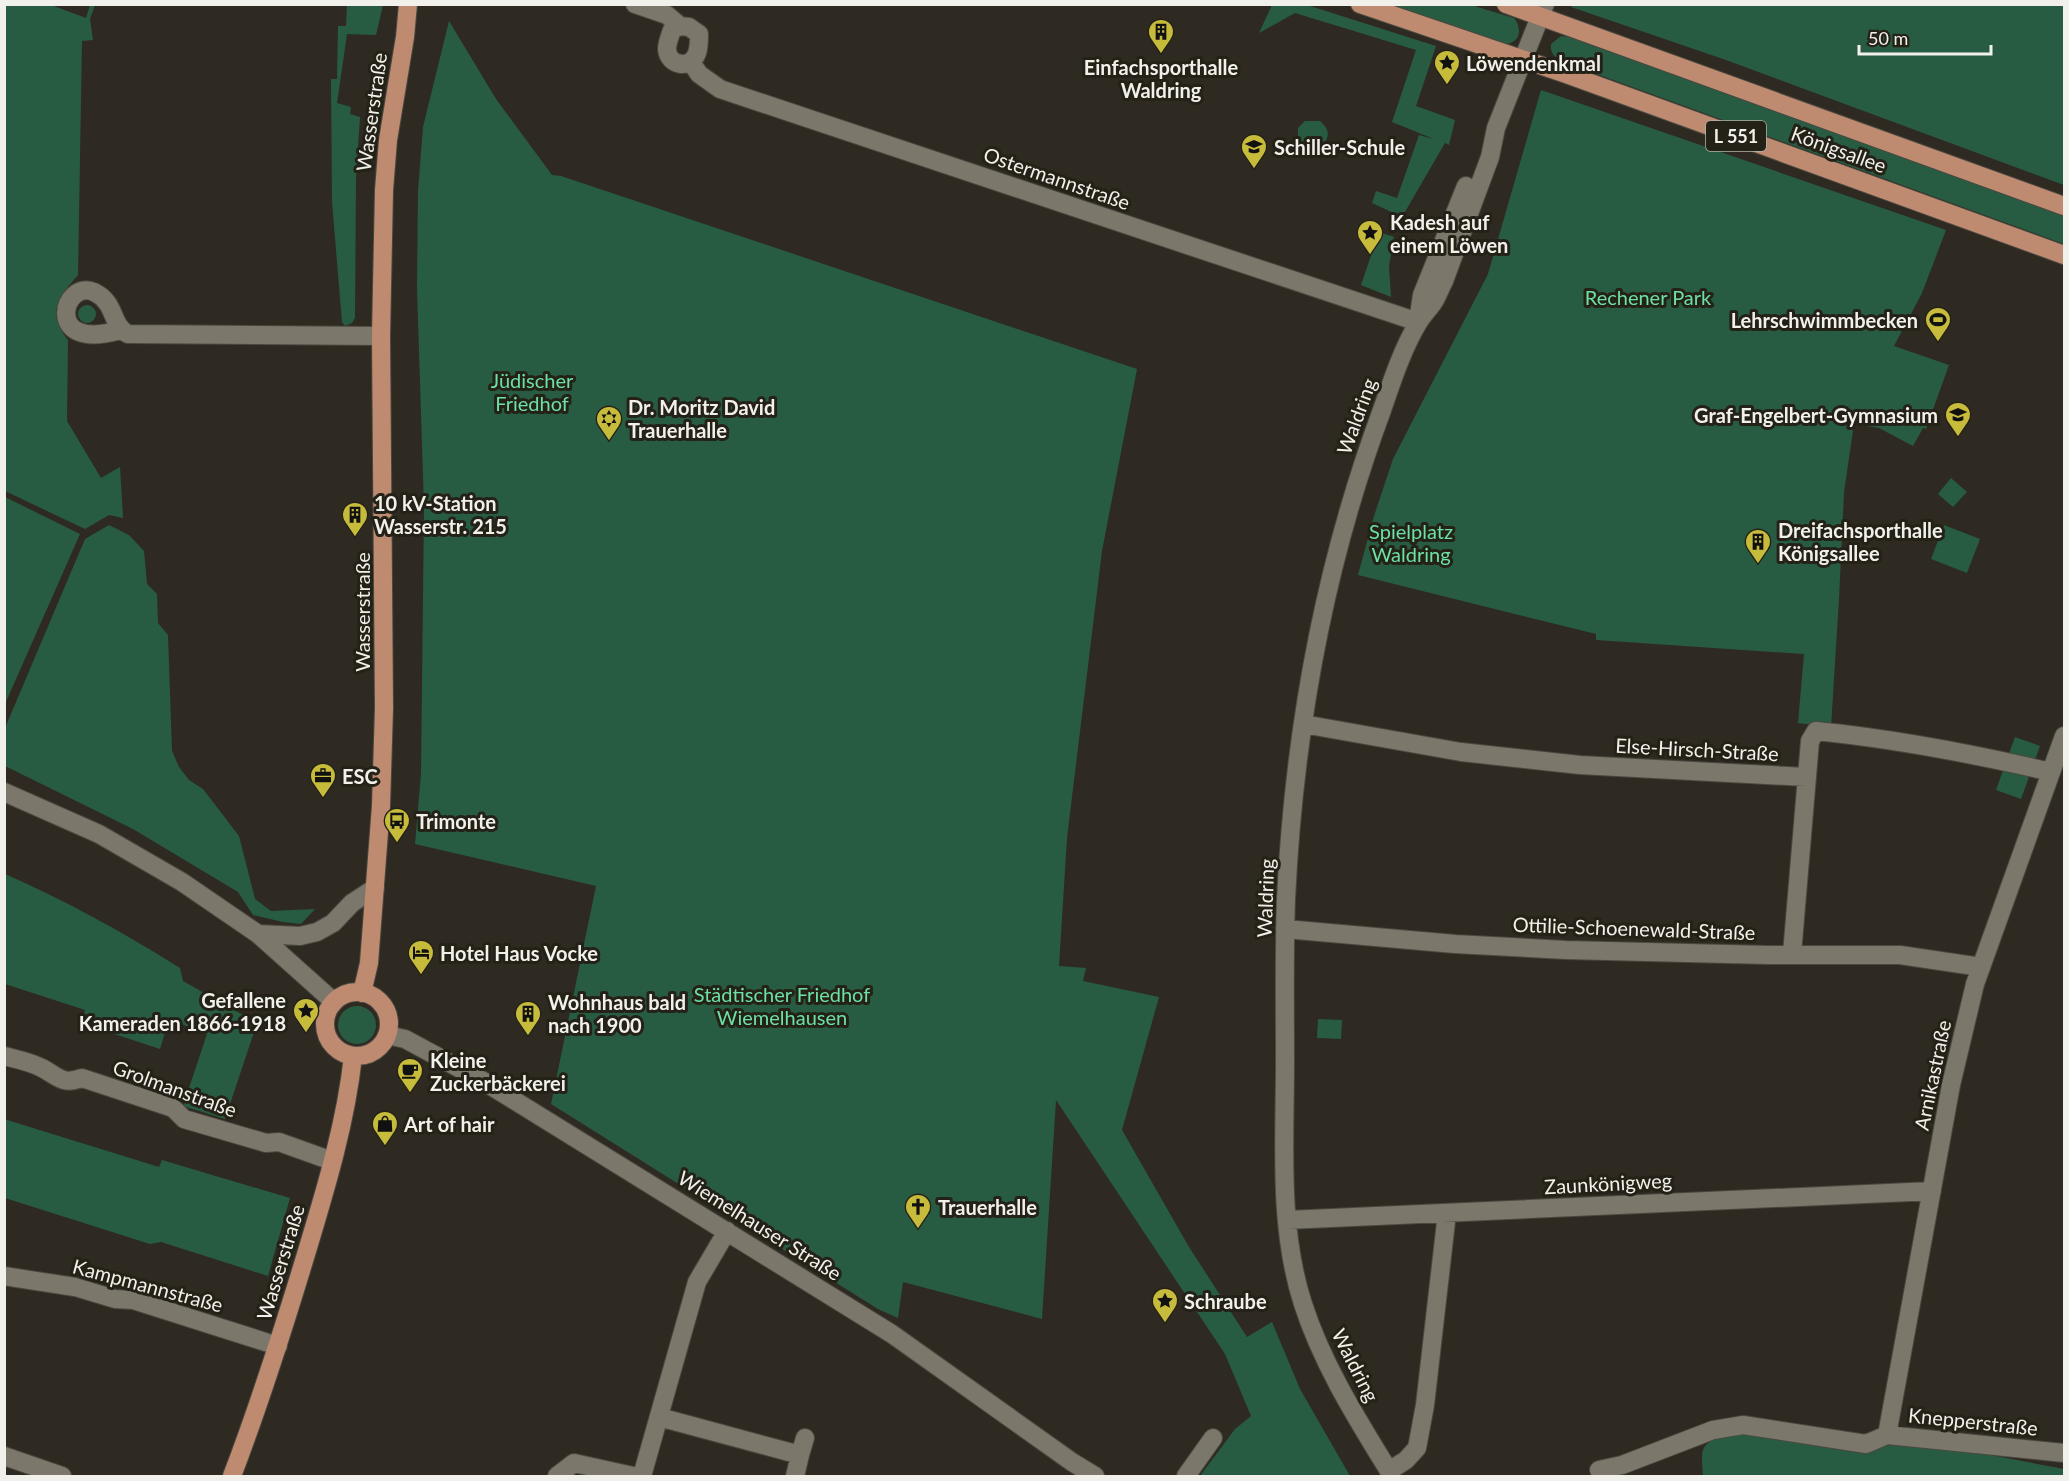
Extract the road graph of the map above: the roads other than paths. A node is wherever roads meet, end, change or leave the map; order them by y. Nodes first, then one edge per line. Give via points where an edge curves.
1 (408, 4) edge
2 (421, 4) edge
3 (635, 4) edge
4 (1360, 4) edge
5 (1506, 4) edge
6 (1543, 10) edge
7 (680, 26) junction
8 (405, 37) junction
9 (1524, 60) junction
10 (691, 62) junction
11 (2064, 206) edge
12 (2064, 255) edge
13 (1418, 322) junction
14 (120, 330) dead end
15 (381, 336) junction
16 (1303, 724) junction
17 (2064, 738) edge
18 (2051, 772) junction
19 (1806, 777) junction
20 (4, 792) edge
21 (375, 888) junction
22 (1285, 928) junction
23 (258, 934) junction
24 (1792, 954) junction
25 (1981, 967) junction
26 (362, 993) junction
27 (334, 1002) junction
28 (387, 1035) junction
29 (4, 1056) edge
30 (353, 1056) junction
31 (332, 1161) junction
32 (1932, 1191) junction
33 (1447, 1213) junction
34 (1287, 1220) junction
35 (727, 1231) junction
36 (4, 1276) edge
37 (278, 1346) junction
38 (659, 1417) junction
39 (1887, 1435) junction
40 (1213, 1438) dead end
41 (2064, 1453) edge
42 (4, 1456) edge
43 (1599, 1470) dead end
44 (1390, 1474) edge
45 (62, 1476) edge
46 (232, 1476) edge
47 (557, 1476) edge
48 (633, 1476) edge
49 (642, 1476) edge
50 (795, 1476) edge
51 (1095, 1476) edge
52 (1186, 1476) edge

1 - 8 main road, Wasserstraße
2 - 8 main road, Wasserstraße
3 - 7 street via 667,15
4 - 9 main road, Königsallee / L 551
5 - 6 main road, Königsallee / L 551
6 - 9 street, Waldring
6 - 11 main road, Königsallee / L 551
7 - 10 street via 699,34 697,54
7 - 10 street, Ostermannstraße via 672,30 667,53 674,62
8 - 15 main road, Wasserstraße via 386,160
9 - 12 main road, Königsallee / L 551
9 - 13 street, Waldring via 1496,128 1490,157 1444,281
10 - 13 street, Ostermannstraße via 699,74 720,89
13 - 16 street, Waldring via 1382,409 1347,515 1326,597
14 - 15 street via 128,334
15 - 21 main road, Wasserstraße via 384,708
16 - 19 street, Else-Hirsch-Straße via 1461,752 1580,765
16 - 22 street, Waldring via 1293,800
17 - 18 street, Arnikastraße
18 - 19 street, Else-Hirsch-Straße via 1986,757 1816,731 1810,741
18 - 25 street, Arnikastraße
19 - 24 street
20 - 23 street via 99,834 182,882
21 - 23 street via 352,903 333,924 317,932 300,936
21 - 26 main road, Wasserstraße via 369,963
22 - 24 street, Ottilie-Schoenewald-Straße via 1566,951
22 - 34 street, Waldring
23 - 27 street
24 - 25 street, Ottilie-Schoenewald-Straße via 1900,955
25 - 32 street, Arnikastraße via 1951,1085
26 - 27 main road via 352,993
26 - 28 main road via 373,997 387,1013
27 - 30 main road via 327,1012 327,1035 342,1053
28 - 30 main road via 373,1052
28 - 35 street, Wiemelhauser Straße via 405,1039 452,1063
29 - 31 street, Grolmanstraße via 41,1067 57,1078 71,1082 82,1078 172,1108 184,1119 266,1143 279,1142
30 - 31 main road, Wasserstraße
31 - 37 main road, Wasserstraße
32 - 33 street, Zaunkönigweg
32 - 39 street, Arnikastraße
33 - 34 street, Zaunkönigweg
33 - 44 street, Waldring via 1419,1441 1417,1448
34 - 44 street, Waldring via 1295,1274 1321,1351
35 - 38 street via 697,1282
35 - 51 street, Wiemelhauser Straße via 892,1334
36 - 37 street, Kampmannstraße via 133,1300
37 - 46 main road, Wasserstraße
38 - 49 street
38 - 50 street via 802,1447
39 - 41 street, Knepperstraße
39 - 43 street, Knepperstraße via 1866,1444 1743,1425 1713,1430
40 - 52 street
42 - 45 street
47 - 48 street via 574,1463

